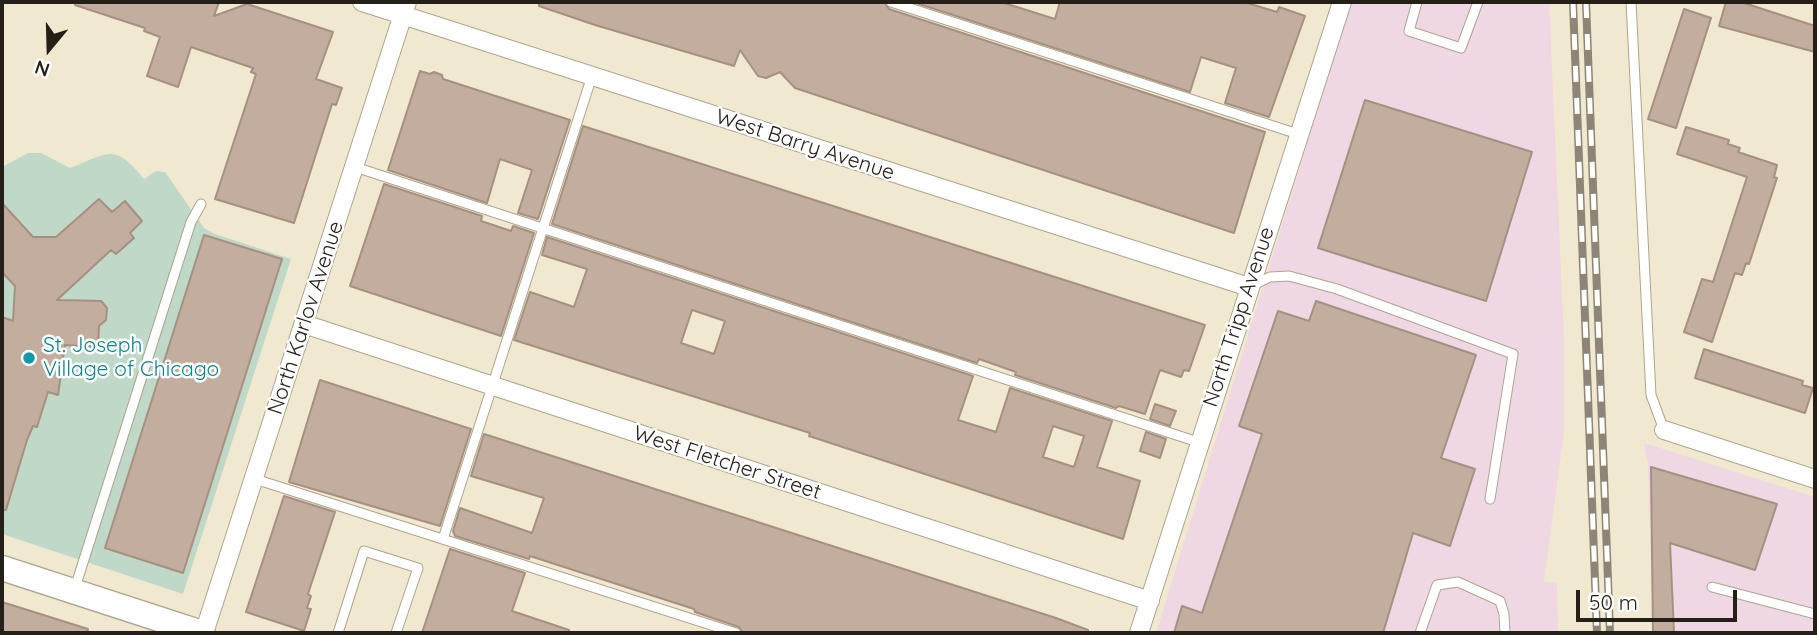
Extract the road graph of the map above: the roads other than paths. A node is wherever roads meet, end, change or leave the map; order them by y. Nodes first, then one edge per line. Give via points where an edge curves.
1 (362, 2) edge
2 (891, 2) edge
3 (1342, 2) edge
4 (1417, 2) edge
5 (1478, 2) edge
6 (1631, 2) edge
7 (405, 8) edge
8 (592, 76) junction
9 (1298, 134) junction
10 (355, 167) junction
11 (201, 204) dead end
12 (543, 228) junction
13 (1249, 287) junction
14 (304, 324) junction
15 (492, 386) junction
16 (1664, 430) joint
17 (1198, 442) junction
18 (255, 479) junction
19 (1815, 479) edge
20 (1490, 499) dead end
21 (443, 539) junction
22 (2, 568) edge
23 (1712, 587) dead end
24 (74, 591) junction
25 (1150, 601) junction
26 (1815, 614) edge
27 (203, 633) edge
28 (338, 633) edge
29 (396, 633) edge
30 (736, 633) edge
31 (1139, 633) edge
32 (1420, 633) edge
33 (1505, 633) edge

1 - 7 street, West Barry Avenue
2 - 9 lane
3 - 9 street, North Tripp Avenue
4 - 5 lane via 1409,31 1461,48
6 - 16 lane via 1651,395
7 - 8 street, West Barry Avenue
7 - 10 street, North Karlov Avenue
8 - 12 lane
8 - 13 street, West Barry Avenue
9 - 13 street, North Tripp Avenue
10 - 12 lane
10 - 14 street, North Karlov Avenue
11 - 24 lane via 191,222
12 - 15 lane
12 - 17 lane
13 - 17 street, North Tripp Avenue
13 - 20 lane via 1270,277 1289,276 1337,289 1513,354
14 - 15 street, West Fletcher Street
14 - 18 street, North Karlov Avenue
15 - 21 lane
15 - 25 street, West Fletcher Street
16 - 19 street
17 - 25 street, North Tripp Avenue
18 - 21 lane
18 - 27 street, North Karlov Avenue
21 - 30 lane
22 - 24 main road
23 - 26 lane
24 - 27 main road
25 - 31 street, North Tripp Avenue
28 - 29 lane via 364,551 418,568
32 - 33 lane via 1437,585 1458,582 1500,601

